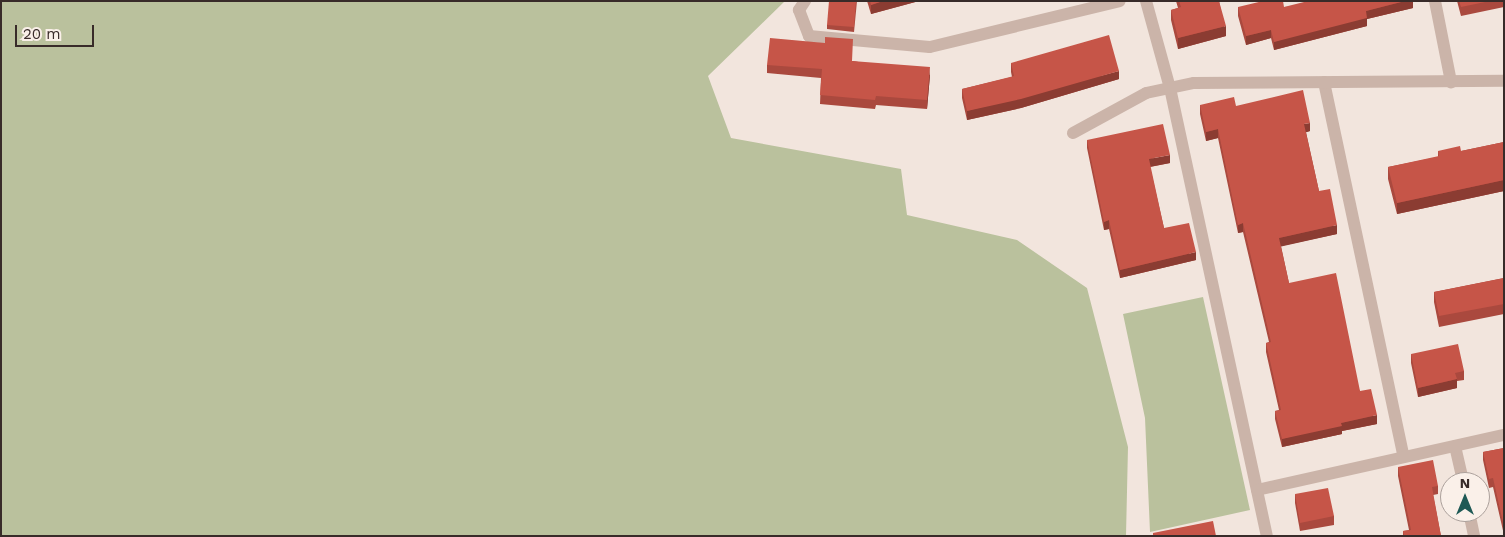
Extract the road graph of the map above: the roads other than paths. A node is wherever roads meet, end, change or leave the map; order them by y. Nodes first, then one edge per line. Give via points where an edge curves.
1 (805, 1) edge
2 (1120, 1) edge
3 (1146, 1) edge
4 (1435, 1) edge
5 (1504, 81) edge
6 (1324, 82) junction
7 (1451, 82) junction
8 (1170, 88) junction
9 (1073, 133) dead end
10 (1504, 435) edge
11 (1455, 446) junction
12 (1404, 457) junction
13 (1460, 472) edge
14 (1257, 490) junction
15 (1471, 522) edge
16 (1267, 536) edge
17 (1474, 536) edge

1 - 2 street via 799,10 809,36 930,47
3 - 8 street
4 - 7 street
5 - 7 street
6 - 7 street
6 - 8 street via 1194,83
6 - 12 street
8 - 9 street via 1146,93
8 - 14 street
10 - 11 street
11 - 12 street
11 - 13 street
12 - 14 street
14 - 16 street
15 - 17 street

